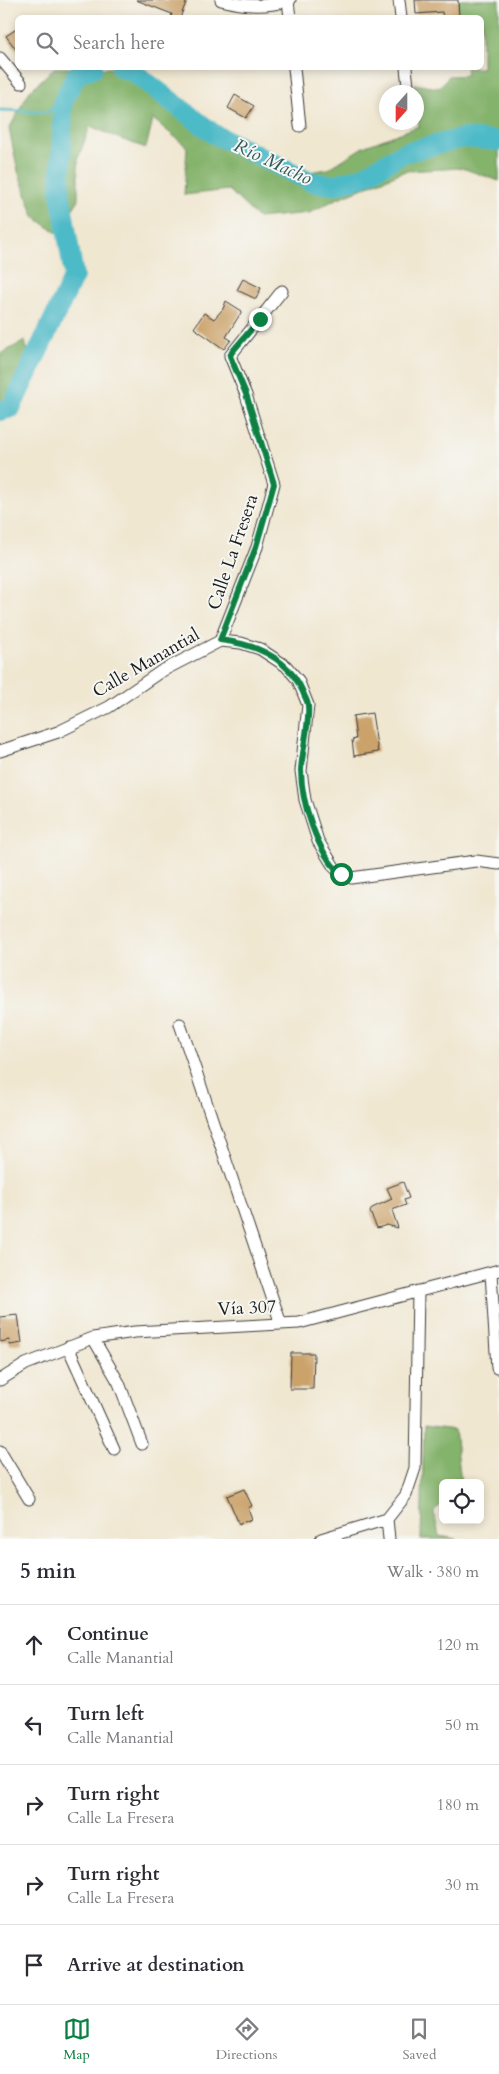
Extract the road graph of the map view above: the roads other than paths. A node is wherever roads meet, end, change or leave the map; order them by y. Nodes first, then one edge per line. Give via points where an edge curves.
1 (221, 0) edge
2 (289, 0) edge
3 (400, 0) edge
4 (290, 15) edge
5 (401, 15) edge
6 (0, 58) edge
7 (294, 70) edge
8 (406, 70) edge
9 (20, 83) dead end
10 (408, 85) edge
11 (300, 126) dead end
12 (282, 291) dead end
13 (220, 640) junction
14 (0, 751) edge
15 (499, 864) edge
16 (180, 1024) dead end
17 (495, 1271) edge
18 (418, 1291) junction
19 (281, 1324) junction
20 (93, 1338) junction
21 (68, 1347) junction
22 (497, 1368) dead end
23 (0, 1380) edge
24 (142, 1444) dead end
25 (114, 1449) dead end
26 (0, 1451) edge
27 (29, 1499) dead end
28 (387, 1519) junction
29 (321, 1539) edge
30 (389, 1539) edge

1 - 2 street via 245,6 267,6
2 - 4 street
3 - 5 street
6 - 9 street
7 - 11 street
8 - 10 street
12 - 13 street, Calle La Fresera via 230,356 246,394 274,484 256,547
13 - 14 street, Calle Manantial via 160,672 109,707 58,732
13 - 15 street, Calle Manantial via 260,649 286,666 298,680 308,705 301,771 305,800 318,841 341,874 351,878 476,861
16 - 19 street
17 - 18 street, Vía 307
17 - 22 street via 492,1298
18 - 19 street, Vía 307 via 318,1319
18 - 28 street via 415,1468 406,1495
19 - 20 street, Vía 307 via 135,1332
20 - 21 street, Vía 307
20 - 24 street via 118,1383
21 - 23 street, Vía 307 via 26,1364
21 - 25 street
26 - 27 street
28 - 29 street
28 - 30 street

